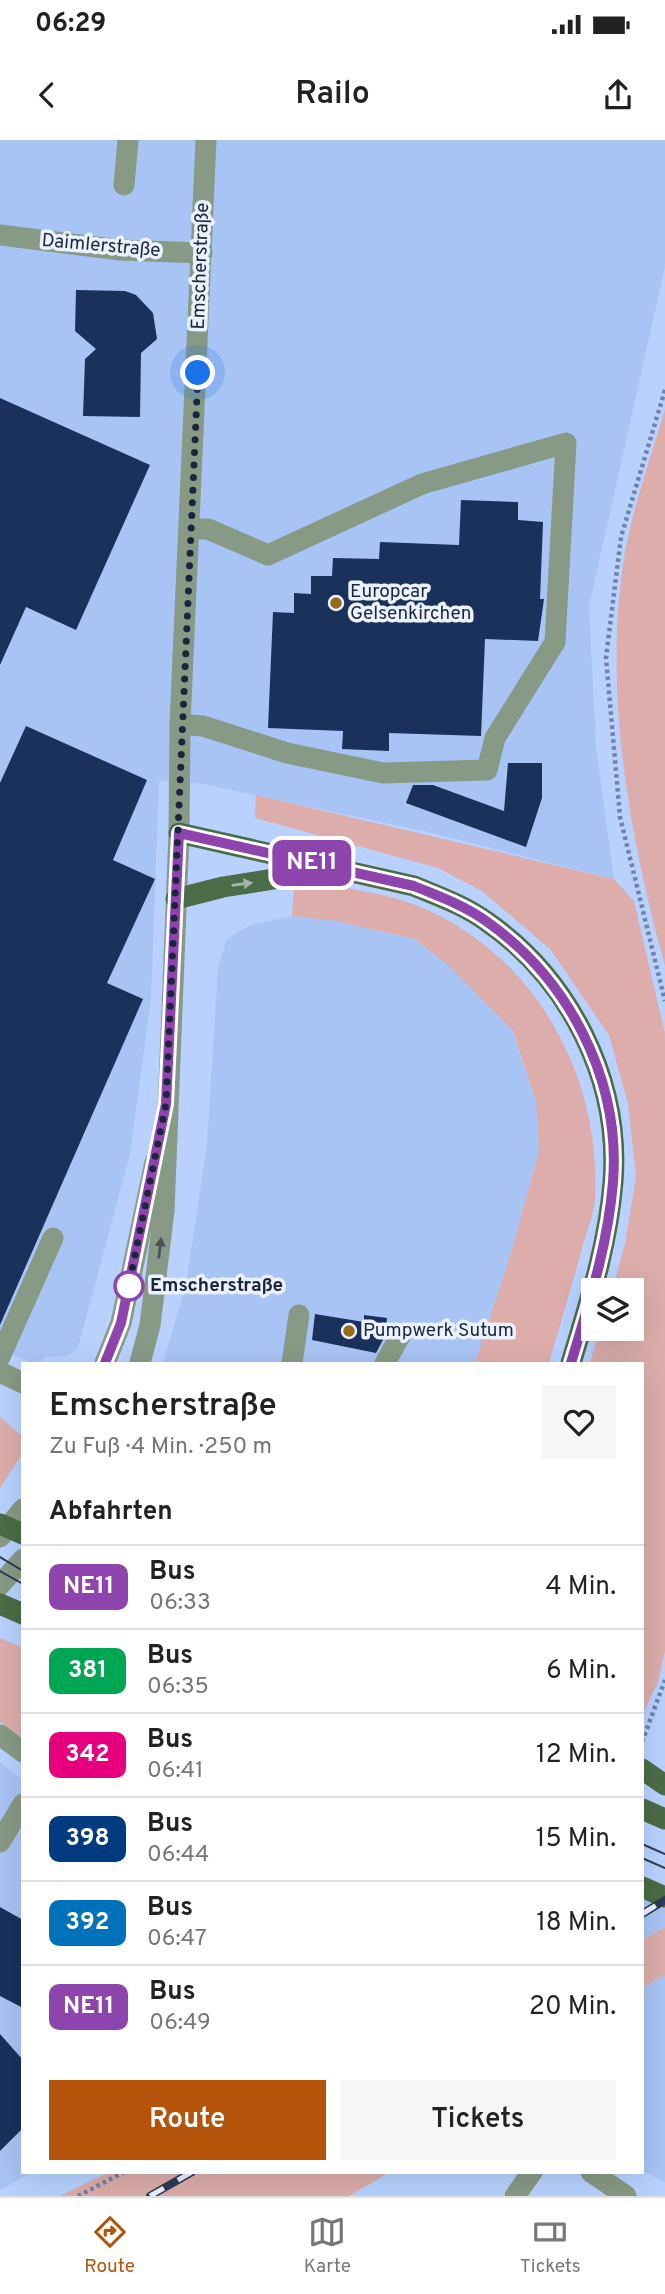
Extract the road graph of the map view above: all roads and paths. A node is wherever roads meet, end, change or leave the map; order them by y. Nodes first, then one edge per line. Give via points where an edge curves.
1 (128, 140) edge
2 (206, 140) edge
3 (124, 185) dead end
4 (0, 235) edge
5 (202, 253) junction
6 (665, 390) edge
7 (190, 529) junction
8 (180, 724) junction
9 (179, 833) junction
10 (339, 869) junction
11 (176, 899) junction
12 (665, 1001) edge
13 (166, 1104) junction
14 (52, 1238) dead end
15 (299, 1315) dead end
16 (400, 1336) dead end
17 (0, 1357) edge
18 (106, 1362) edge
19 (140, 1362) edge
20 (292, 1362) edge
21 (386, 1362) edge
22 (571, 1362) edge
23 (0, 1373) edge
24 (21, 1382) edge
25 (21, 1511) edge
26 (0, 1524) edge
27 (21, 1533) edge
28 (0, 1537) edge
29 (21, 1561) edge
30 (0, 1585) edge
31 (665, 1680) edge
32 (0, 1735) edge
33 (644, 1737) edge
34 (21, 1751) edge
35 (644, 1770) edge
36 (665, 1785) edge
37 (21, 1807) edge
38 (644, 1811) edge
39 (665, 1819) edge
40 (0, 1842) edge
41 (644, 1888) edge
42 (665, 1897) edge
43 (120, 2174) edge
44 (530, 2174) edge
45 (602, 2175) edge
46 (78, 2196) edge
47 (515, 2196) edge
48 (626, 2196) edge

1 - 3 street
2 - 5 street, Emscherstraße
4 - 5 street, Daimlerstraße via 120,250
5 - 7 street, Emscherstraße
6 - 12 path via 621,537 606,658 621,817
7 - 8 street, Emscherstraße
7 - 8 street via 208,530 268,555 422,484 566,443 555,642 495,738 487,770 383,773
8 - 9 street, Emscherstraße
9 - 10 main road
9 - 11 street, Emscherstraße
11 -> 10 main road
10 - 22 main road via 414,886 485,920 539,968 583,1031 609,1109 613,1180 597,1276
11 - 13 street, Emscherstraße
13 - 18 street, Emscherstraße via 121,1323
19 -> 13 street, Emscherstraße via 150,1325 164,1211
14 - 17 street
15 - 20 street
16 - 21 street
23 - 24 street
25 - 28 street
26 - 27 main road, bridge
29 - 30 street
31 - 33 path
32 - 34 street
35 - 36 main road
37 - 40 street
38 - 39 main road
41 - 42 main road
43 - 46 path
44 - 47 street
45 - 48 street

